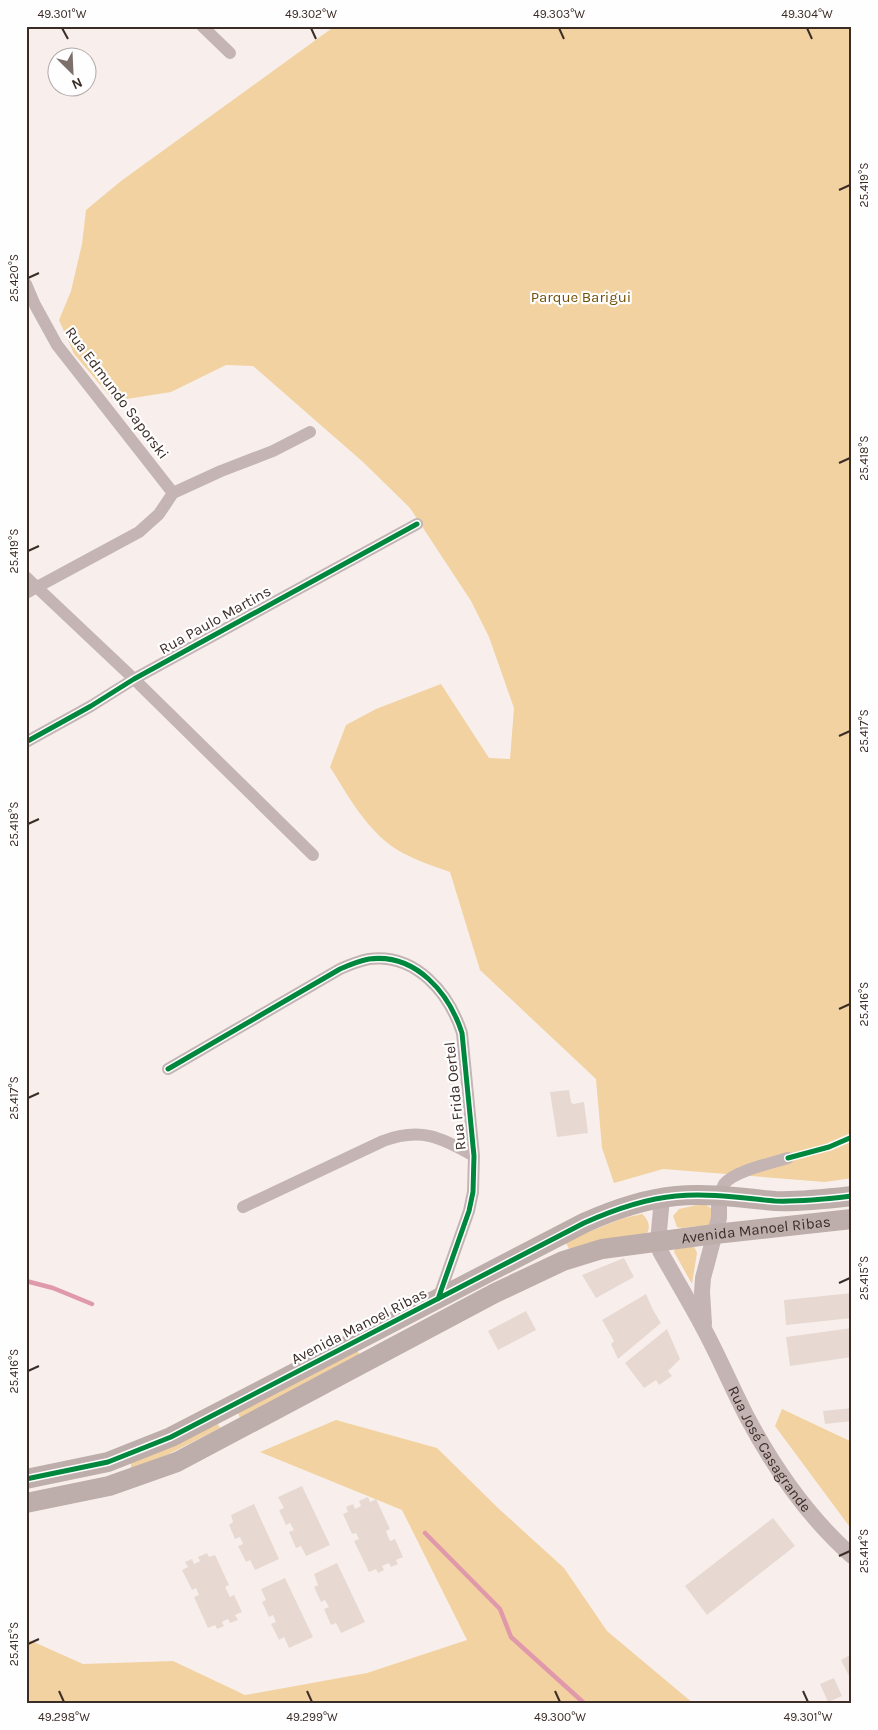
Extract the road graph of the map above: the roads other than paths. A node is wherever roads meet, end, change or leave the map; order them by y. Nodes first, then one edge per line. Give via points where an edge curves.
1 (202, 26) edge
2 (230, 53) dead end
3 (26, 284) edge
4 (310, 432) dead end
5 (173, 493) junction
6 (417, 524) dead end
7 (26, 578) edge
8 (31, 590) edge
9 (134, 679) junction
10 (26, 742) edge
11 (313, 855) dead end
12 (168, 1069) dead end
13 (474, 1156) junction
14 (788, 1158) dead end
15 (719, 1196) junction
16 (852, 1196) edge
17 (662, 1198) junction
18 (243, 1207) dead end
19 (852, 1219) edge
20 (715, 1234) junction
21 (658, 1242) junction
22 (522, 1255) junction
23 (495, 1293) junction
24 (438, 1299) junction
25 (705, 1331) junction
26 (415, 1336) junction
27 (49, 1475) junction
28 (26, 1479) edge
29 (26, 1490) edge
30 (26, 1503) edge
31 (852, 1556) edge

1 - 2 street
3 - 5 street, Rua Edmundo Saporski via 57,344
4 - 5 street
5 - 8 street via 159,514 139,532
6 - 9 street, Rua Paulo Martins
7 - 8 street
8 - 9 street
9 - 10 street, Rua Paulo Martins
9 - 11 street
12 - 13 street, Rua Frida Oertel via 340,969 370,959 391,960 421,973 445,997 457,1018 464,1046
13 - 18 street via 427,1135 399,1135
13 - 24 street, Rua Frida Oertel via 469,1211
14 - 15 street via 731,1178
15 - 16 main road, Avenida Manoel Ribas via 798,1201
15 - 17 main road, Avenida Manoel Ribas
15 - 20 street, Rua José Casagrande
17 - 21 street
17 - 22 main road, Avenida Manoel Ribas via 604,1214
19 - 20 main road, Avenida Manoel Ribas
20 - 21 main road, Avenida Manoel Ribas
20 - 25 street, Rua José Casagrande via 703,1278
21 - 23 main road, Avenida Manoel Ribas via 573,1257
21 - 25 street, Rua José Casagrande
22 - 23 main road via 497,1274
22 - 24 main road, Avenida Manoel Ribas
23 - 26 main road, Avenida Manoel Ribas
24 - 26 main road via 437,1310
24 - 27 main road, Avenida Manoel Ribas via 171,1437 108,1462
25 - 31 street, Rua José Casagrande via 777,1468 814,1517
26 - 30 main road, Avenida Manoel Ribas via 177,1462 109,1486
27 - 28 main road, Avenida Manoel Ribas
27 - 29 main road

